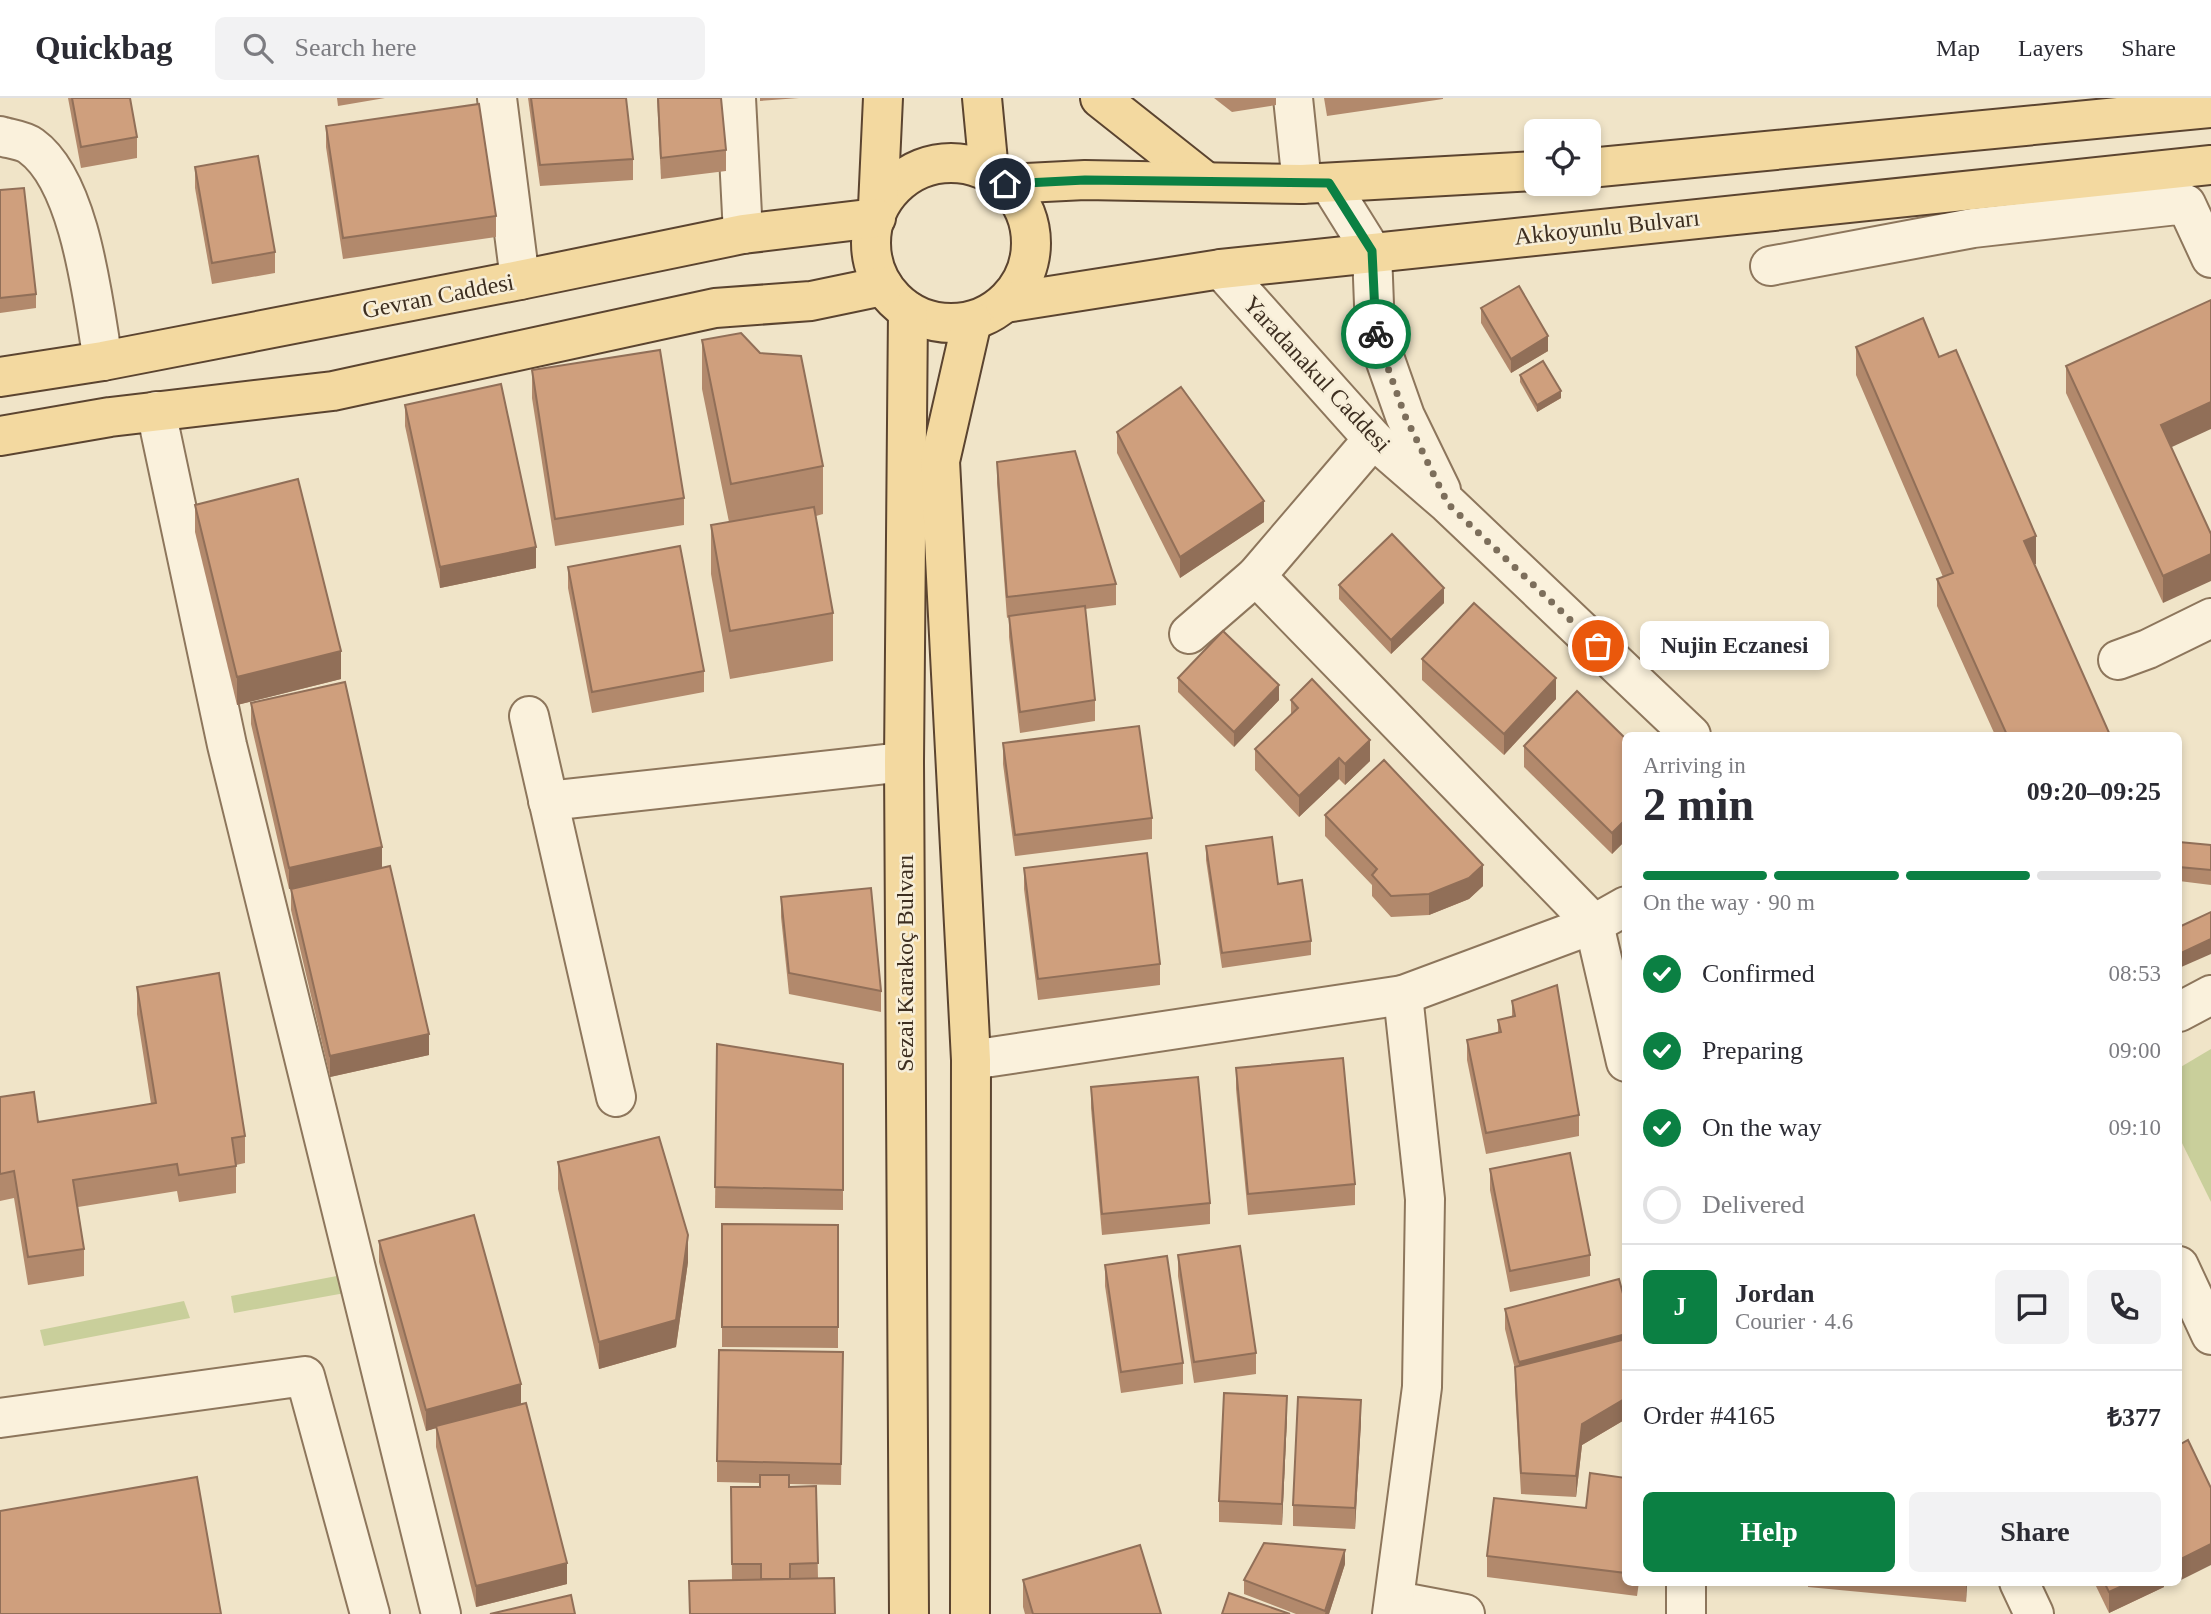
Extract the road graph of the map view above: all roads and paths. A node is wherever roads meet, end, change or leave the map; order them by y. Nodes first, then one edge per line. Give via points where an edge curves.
1 (497, 98) edge
2 (736, 98) edge
3 (883, 98) edge
4 (982, 98) edge
5 (1100, 98) edge
6 (1293, 98) edge
7 (2211, 108) edge
8 (0, 136) edge
9 (2211, 165) edge
10 (1601, 167) edge
11 (1524, 172) edge
12 (997, 178) junction
13 (1206, 182) junction
14 (1315, 183) junction
15 (877, 212) junction
16 (743, 234) junction
17 (1372, 251) junction
18 (2211, 258) edge
19 (1770, 266) dead end
20 (1221, 269) junction
21 (520, 280) junction
22 (896, 299) junction
23 (1005, 303) junction
24 (972, 321) junction
25 (103, 361) junction
26 (0, 377) edge
27 (156, 411) junction
28 (110, 417) junction
29 (0, 436) edge
30 (1373, 439) junction
31 (1448, 504) junction
32 (1256, 576) junction
33 (2211, 618) edge
34 (1189, 634) dead end
35 (2118, 660) dead end
36 (529, 716) dead end
37 (1689, 732) edge
38 (904, 762) junction
39 (548, 801) junction
40 (1610, 915) edge
41 (1403, 995) junction
42 (2211, 995) edge
43 (2182, 1010) edge
44 (1622, 1025) edge
45 (971, 1060) junction
46 (616, 1097) dead end
47 (2182, 1272) edge
48 (2211, 1335) edge
49 (0, 1418) edge
50 (1686, 1586) edge
51 (2021, 1586) edge
52 (1394, 1607) edge
53 (370, 1614) edge
54 (441, 1614) edge
55 (909, 1614) edge
56 (970, 1614) edge
57 (1465, 1614) edge
58 (1686, 1614) edge
59 (2034, 1614) edge

1 - 21 street
2 - 16 street
3 - 15 main road
4 - 12 main road
5 - 13 main road
6 - 14 street
7 - 10 main road
8 - 25 street via 30,145 57,177 74,215
9 - 17 main road, Akkoyunlu Bulvarı
11 - 14 main road
12 - 13 main road
12 - 15 main road via 964,164 939,163 914,171 894,186
12 - 23 main road via 1021,205 1030,230 1030,257 1021,282
13 - 14 main road
14 - 17 street
15 - 16 main road, Gevran Caddesi
15 - 22 main road via 871,233 872,261
16 - 21 main road, Gevran Caddesi
17 - 20 main road, Akkoyunlu Bulvarı
17 - 31 street via 1375,331 1405,416
18 - 19 street via 2186,204 1973,228
20 - 23 main road, Akkoyunlu Bulvarı
20 - 30 street, Yaradanakul Caddesi
21 - 25 main road, Gevran Caddesi
22 - 24 main road via 926,320
22 - 27 main road via 715,307 333,391
22 - 38 main road, Sezai Karakoç Bulvarı
23 - 24 main road
24 - 45 main road via 940,461
25 - 26 main road, Gevran Caddesi
25 - 28 main road
27 - 28 main road
27 - 54 street via 227,745
28 - 29 main road
30 - 31 street, Yaradanakul Caddesi
30 - 32 street
31 - 37 street, Yaradanakul Caddesi
32 - 34 street
32 - 40 street
33 - 35 street
36 - 39 street
38 - 39 street
38 - 55 main road, Sezai Karakoç Bulvarı
39 - 46 street
40 - 41 street
40 - 44 street
41 - 45 street
41 - 52 street via 1425,1199 1422,1387
42 - 43 street
45 - 56 main road
47 - 48 street
49 - 53 street via 304,1376
50 - 58 street
51 - 59 street
52 - 57 street

